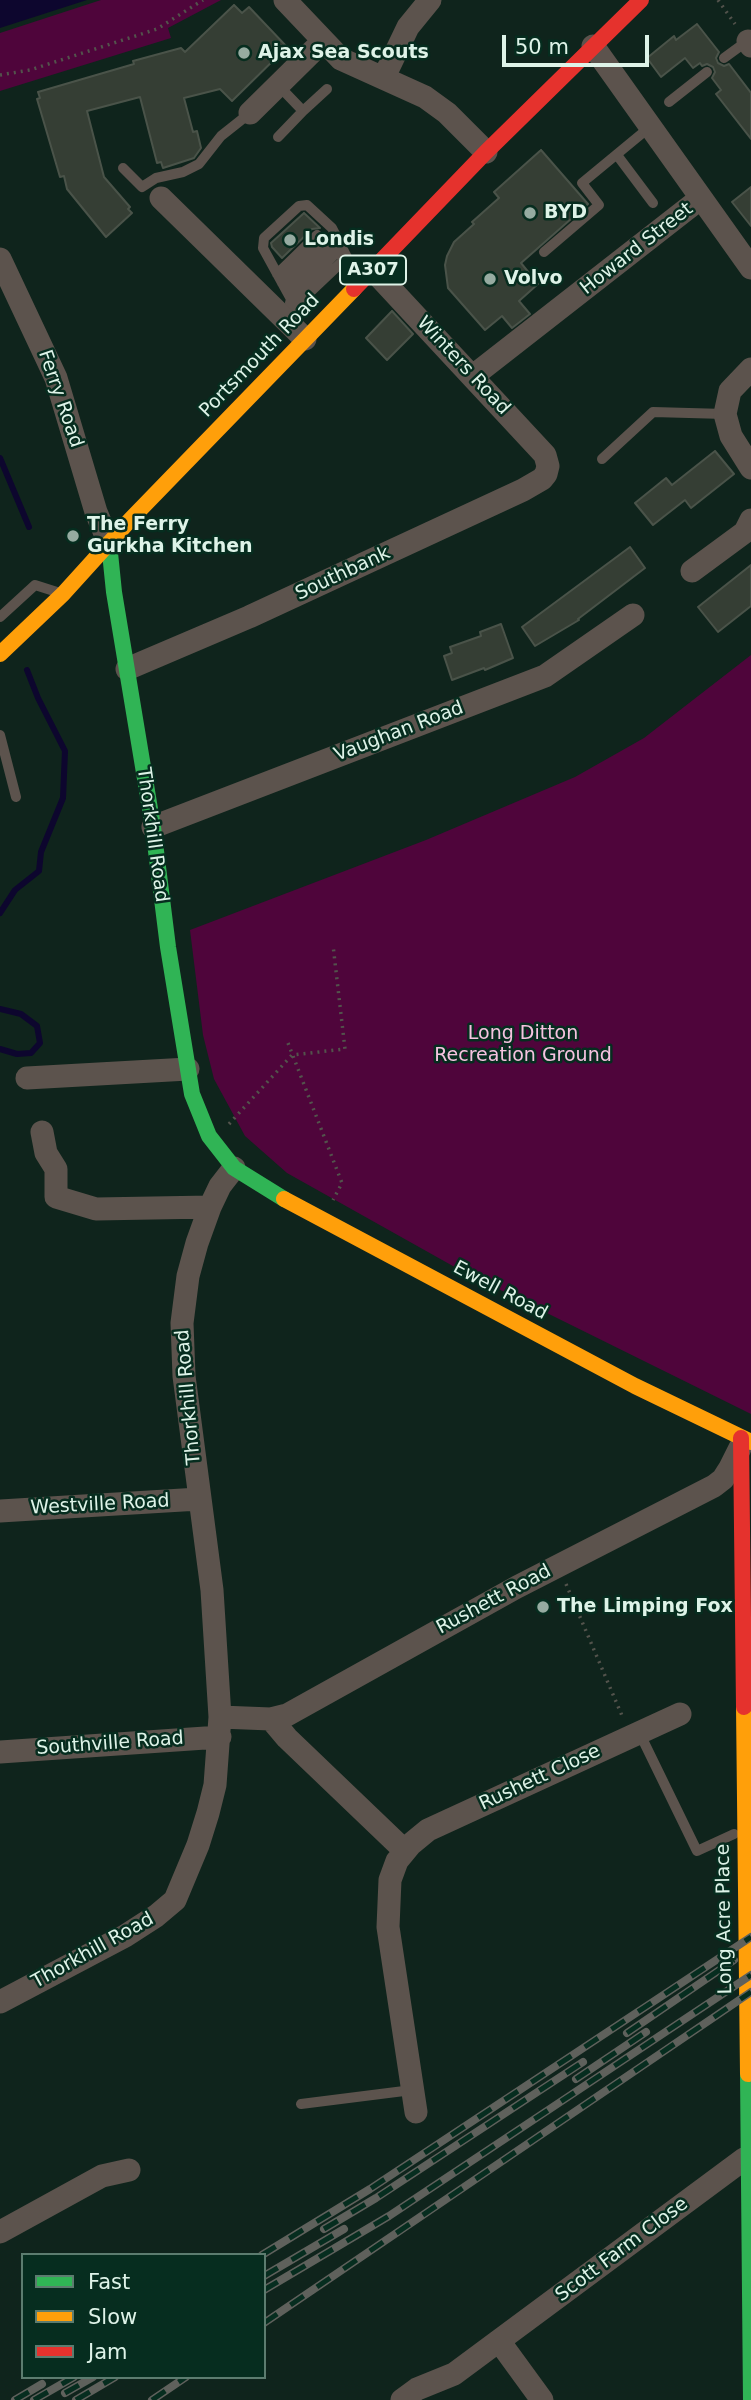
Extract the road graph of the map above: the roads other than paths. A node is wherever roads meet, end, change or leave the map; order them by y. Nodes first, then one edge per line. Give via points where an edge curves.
1 (285, 0) edge
2 (430, 0) edge
3 (641, 0) edge
4 (323, 41) junction
5 (750, 42) edge
6 (593, 46) junction
7 (724, 58) dead end
8 (707, 72) dead end
9 (384, 77) junction
10 (278, 85) junction
11 (327, 89) dead end
12 (669, 102) dead end
13 (303, 111) junction
14 (250, 113) joint
15 (651, 126) junction
16 (278, 137) dead end
17 (486, 152) junction
18 (617, 155) junction
19 (123, 168) dead end
20 (161, 198) dead end
21 (701, 198) junction
22 (653, 203) dead end
23 (337, 252) junction
24 (544, 252) dead end
25 (0, 260) edge
26 (750, 266) edge
27 (369, 274) junction
28 (289, 303) junction
29 (751, 369) edge
30 (473, 376) junction
31 (725, 414) junction
32 (602, 459) dead end
33 (548, 466) joint
34 (751, 468) edge
35 (751, 520) edge
36 (109, 543) junction
37 (692, 571) dead end
38 (63, 594) junction
39 (634, 615) dead end
40 (0, 617) edge
41 (0, 654) edge
42 (127, 669) junction
43 (0, 735) edge
44 (16, 797) dead end
45 (153, 827) junction
46 (188, 1069) junction
47 (27, 1078) dead end
48 (43, 1132) dead end
49 (234, 1168) junction
50 (210, 1207) junction
51 (746, 1440) edge
52 (200, 1499) junction
53 (0, 1511) edge
54 (680, 1714) dead end
55 (271, 1719) junction
56 (220, 1727) junction
57 (634, 1735) junction
58 (0, 1752) edge
59 (734, 1834) dead end
60 (405, 1851) junction
61 (0, 2002) edge
62 (414, 2101) joint
63 (301, 2104) dead end
64 (744, 2159) dead end
65 (129, 2170) dead end
66 (0, 2231) edge
67 (499, 2341) junction
68 (402, 2400) edge
69 (542, 2400) edge
70 (751, 2400) edge

1 - 4 street
2 - 9 street via 408,27
3 - 6 street, Portsmouth Road / A307
4 - 9 street via 341,59
4 - 10 street
5 - 7 lane
6 - 15 street
6 - 17 street, Portsmouth Road / A307
8 - 12 lane
9 - 17 street via 447,113
10 - 13 lane
10 - 14 street
11 - 13 lane
13 - 16 lane
14 - 19 lane via 220,136 199,164 183,172 156,178 142,187
15 - 18 lane
15 - 21 street
17 - 27 street, Portsmouth Road / A307
18 - 22 lane
18 - 24 lane via 582,184 599,205
20 - 28 street
21 - 26 street
21 - 30 street, Howard Street
23 - 27 lane
23 - 28 lane
23 - 28 lane
23 - 28 lane via 317,235
23 - 28 lane via 332,228 307,205 299,206 264,238 263,248
25 - 36 street, Ferry Road via 56,378
27 - 28 street, Portsmouth Road / A307
27 - 30 street, Winters Road
28 - 36 street, Portsmouth Road / A307
29 - 31 street via 730,391
30 - 33 street, Winters Road via 545,455
31 - 32 lane via 653,412
31 - 34 street via 731,436
33 - 42 street, Southbank via 542,479 523,490 249,618
35 - 37 street via 745,532
36 - 38 street, Portsmouth Road / A307
36 - 42 street, Thorkhill Road
38 - 40 lane via 35,585
38 - 41 street, Portsmouth Road / A307
39 - 45 street, Vaughan Road via 545,676
42 - 45 street, Thorkhill Road
43 - 44 lane
45 - 46 street, Thorkhill Road
46 - 47 street
46 - 49 street, Thorkhill Road via 192,1094 209,1136
48 - 50 street via 46,1153 56,1169 56,1197 96,1209
49 - 50 street, Thorkhill Road
49 - 51 street, Ewell Road via 322,1221
50 - 52 street, Thorkhill Road via 187,1276 182,1323
51 - 55 street, Rushett Road via 723,1479 713,1486 287,1715
51 - 70 street, Long Acre Place
52 - 53 street, Westville Road
52 - 56 street, Thorkhill Road via 212,1590
54 - 57 street, Rushett Close
55 - 56 street, Rushett Road
55 - 60 street
56 - 58 street, Southville Road
56 - 61 street, Thorkhill Road via 208,1813 175,1900 125,1937
57 - 59 lane via 697,1851
57 - 60 street, Rushett Close via 428,1830
60 - 62 street, Rushett Close via 390,1880 388,1927
62 - 63 lane
64 - 67 street, Scott Farm Close
65 - 66 street via 102,2176
67 - 68 street, Scott Farm Close via 454,2374
67 - 69 street

